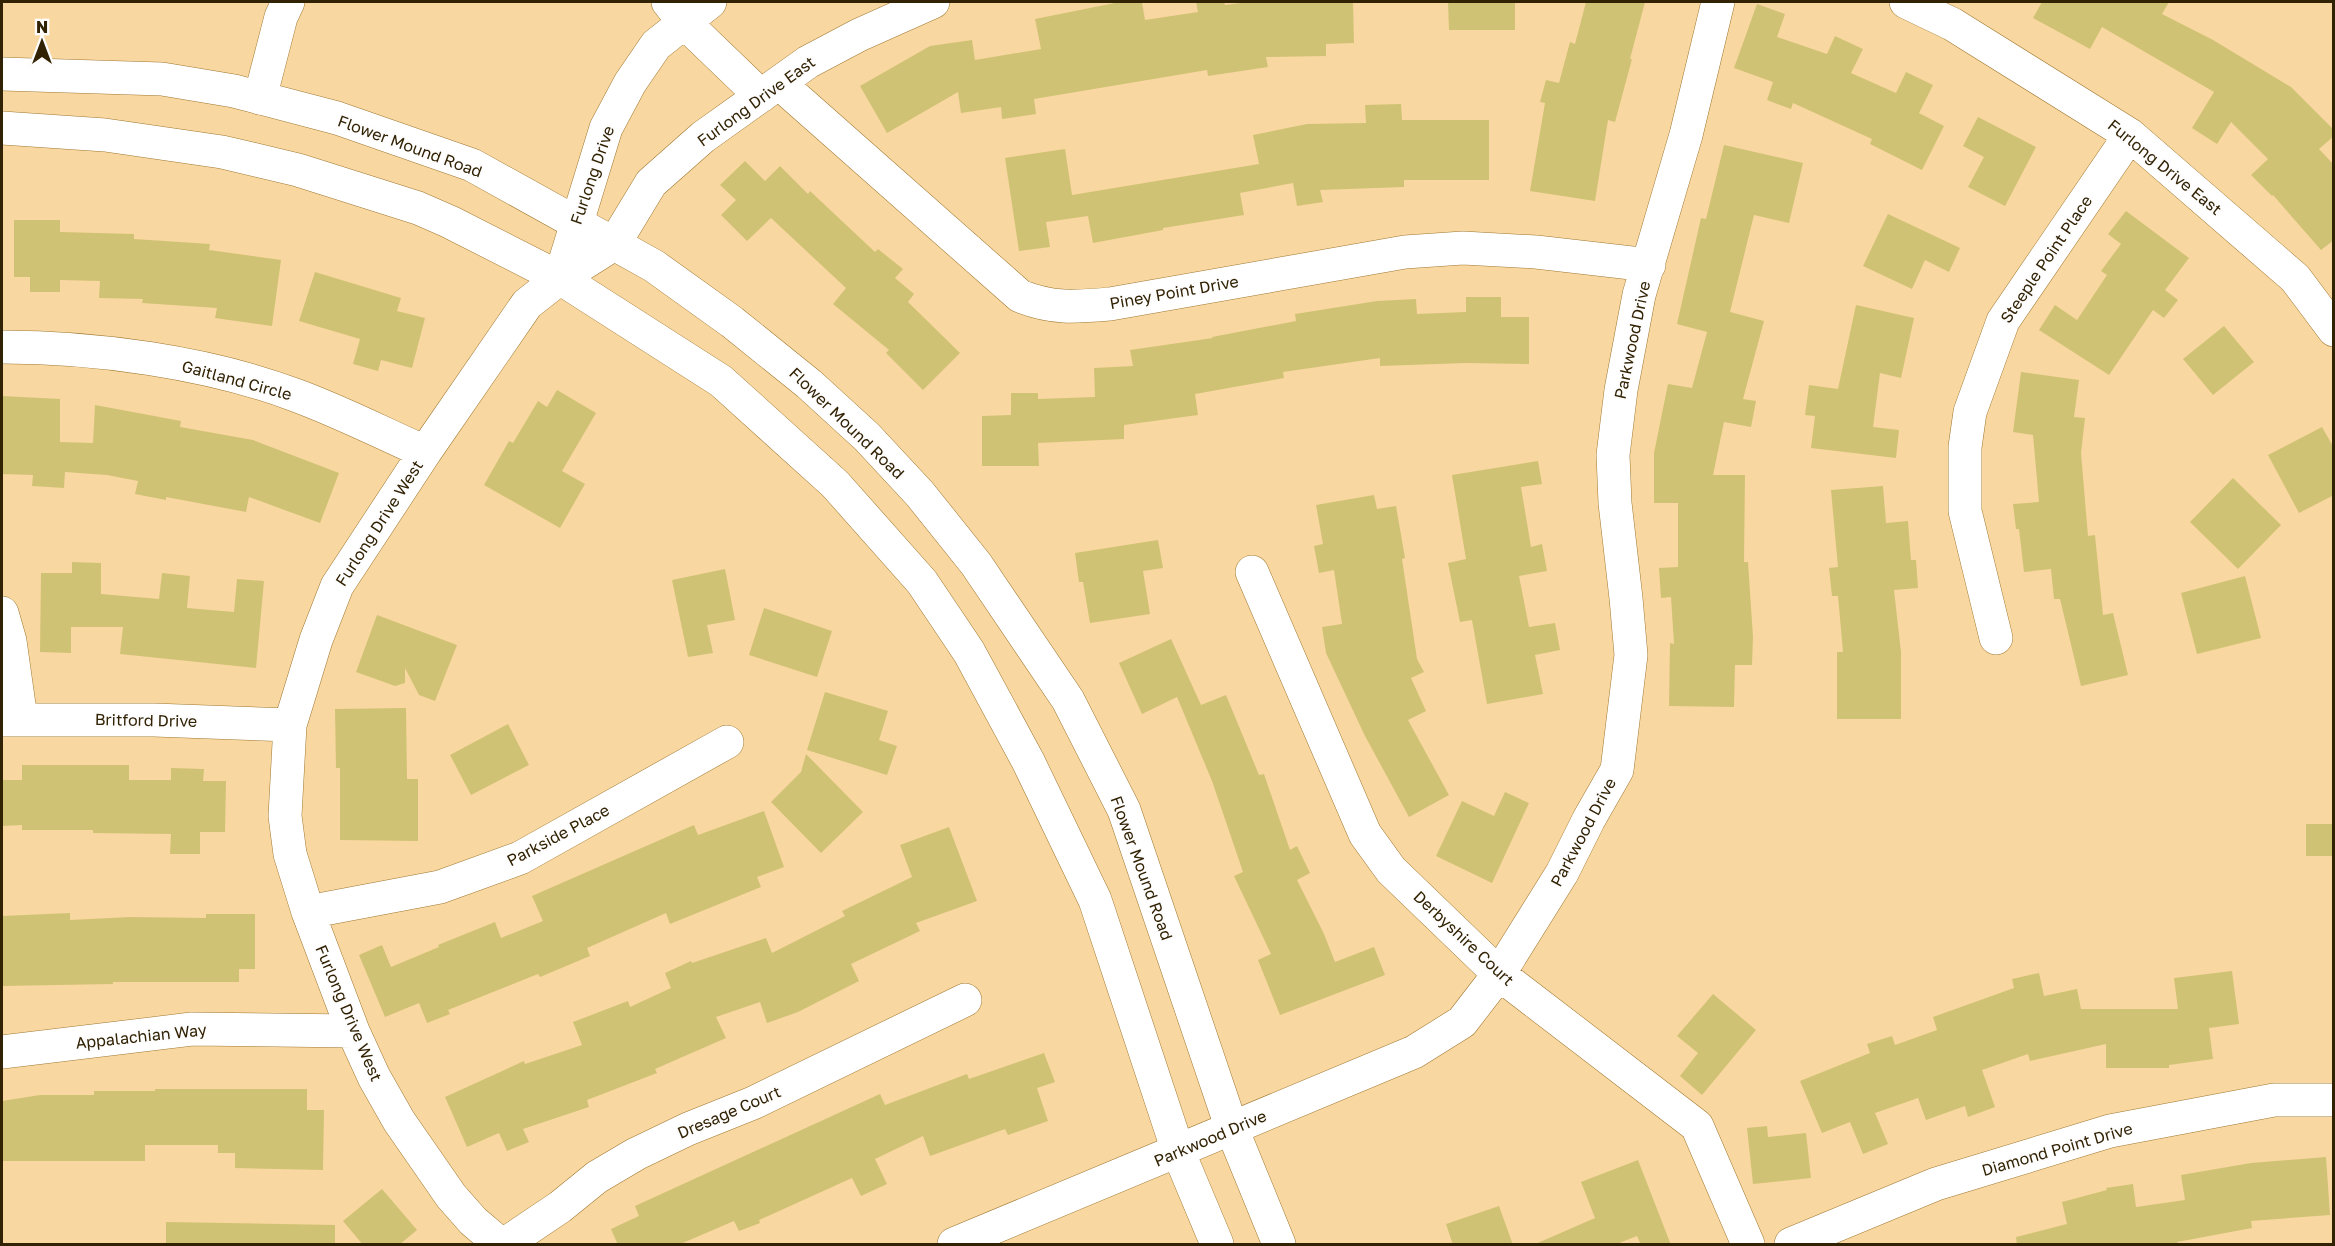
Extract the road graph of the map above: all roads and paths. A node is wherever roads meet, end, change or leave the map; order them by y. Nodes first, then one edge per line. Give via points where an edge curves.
1 (288, 2) edge
2 (710, 2) edge
3 (933, 2) edge
4 (1718, 2) edge
5 (1906, 2) edge
6 (676, 11) edge
7 (2, 74) edge
8 (770, 90) junction
9 (260, 98) junction
10 (2, 128) edge
11 (2130, 135) junction
12 (576, 222) junction
13 (614, 244) junction
14 (1649, 265) junction
15 (560, 278) junction
16 (2334, 330) edge
17 (2, 347) edge
18 (425, 452) junction
19 (1252, 572) dead end
20 (2, 613) edge
21 (1996, 638) dead end
22 (11, 720) edge
23 (290, 725) junction
24 (727, 742) dead end
25 (308, 912) junction
26 (1499, 974) junction
27 (965, 1000) dead end
28 (354, 1031) junction
29 (2, 1052) edge
30 (2334, 1100) edge
31 (1232, 1129) junction
32 (1178, 1151) junction
33 (502, 1245) edge
34 (954, 1245) edge
35 (1217, 1245) edge
36 (1279, 1245) edge
37 (1748, 1245) edge
38 (1791, 1245) edge

1 - 9 street
2 - 6 street, Furlong Drive
3 - 8 street, Furlong Drive East via 808,62
4 - 14 street, Parkwood Drive
5 - 11 street, Furlong Drive East via 1952,24
6 - 8 street, Piney Point Drive
6 - 12 street, Furlong Drive via 606,128
7 - 9 street, Flower Mound Road via 162,79
8 - 13 street, Furlong Drive East via 703,137 651,183
8 - 14 street, Piney Point Drive via 1020,296 1041,304 1070,308 1110,304 1347,260 1428,250 1536,252
9 - 12 street, Flower Mound Road via 337,118 472,165
10 - 15 street via 171,144 298,170 440,217
11 - 16 street, Furlong Drive East via 2295,278
11 - 21 street, Steeple Point Place via 2002,321 1970,412 1965,447 1965,511
12 - 13 street, Flower Mound Road
12 - 15 street, Furlong Drive
13 - 15 street, Furlong Drive West
13 - 31 street, Flower Mound Road via 732,322 809,384 867,437 920,494 976,564 1068,700 1125,810
14 - 26 street, Parkwood Drive via 1637,305 1612,455 1631,655 1617,770 1562,873
15 - 18 street, Furlong Drive West via 527,304
15 - 32 street via 721,381 835,484 922,582 969,652 1028,761 1095,900
17 - 18 street, Gaitland Circle via 111,354 207,369 294,394
18 - 23 street, Furlong Drive West via 338,586 316,640
19 - 26 street, Derbyshire Court via 1365,834 1391,870
20 - 22 street via 10,641
22 - 23 street, Britford Drive
23 - 25 street, Furlong Drive West via 285,816 290,854
24 - 25 street, Parkside Place via 520,858 440,887
25 - 28 street, Furlong Drive West
26 - 31 street, Parkwood Drive via 1462,1022 1414,1052
26 - 37 street, Derbyshire Court via 1697,1126
27 - 33 street, Dresage Court via 753,1104 636,1154
28 - 29 street, Appalachian Way via 192,1029
28 - 33 street, Furlong Drive West via 399,1121 444,1187 473,1221
30 - 38 street, Diamond Point Drive via 2274,1100 2110,1131 1936,1184
31 - 32 street, Parkwood Drive
31 - 36 street, Flower Mound Road
32 - 34 street, Parkwood Drive
32 - 35 street

